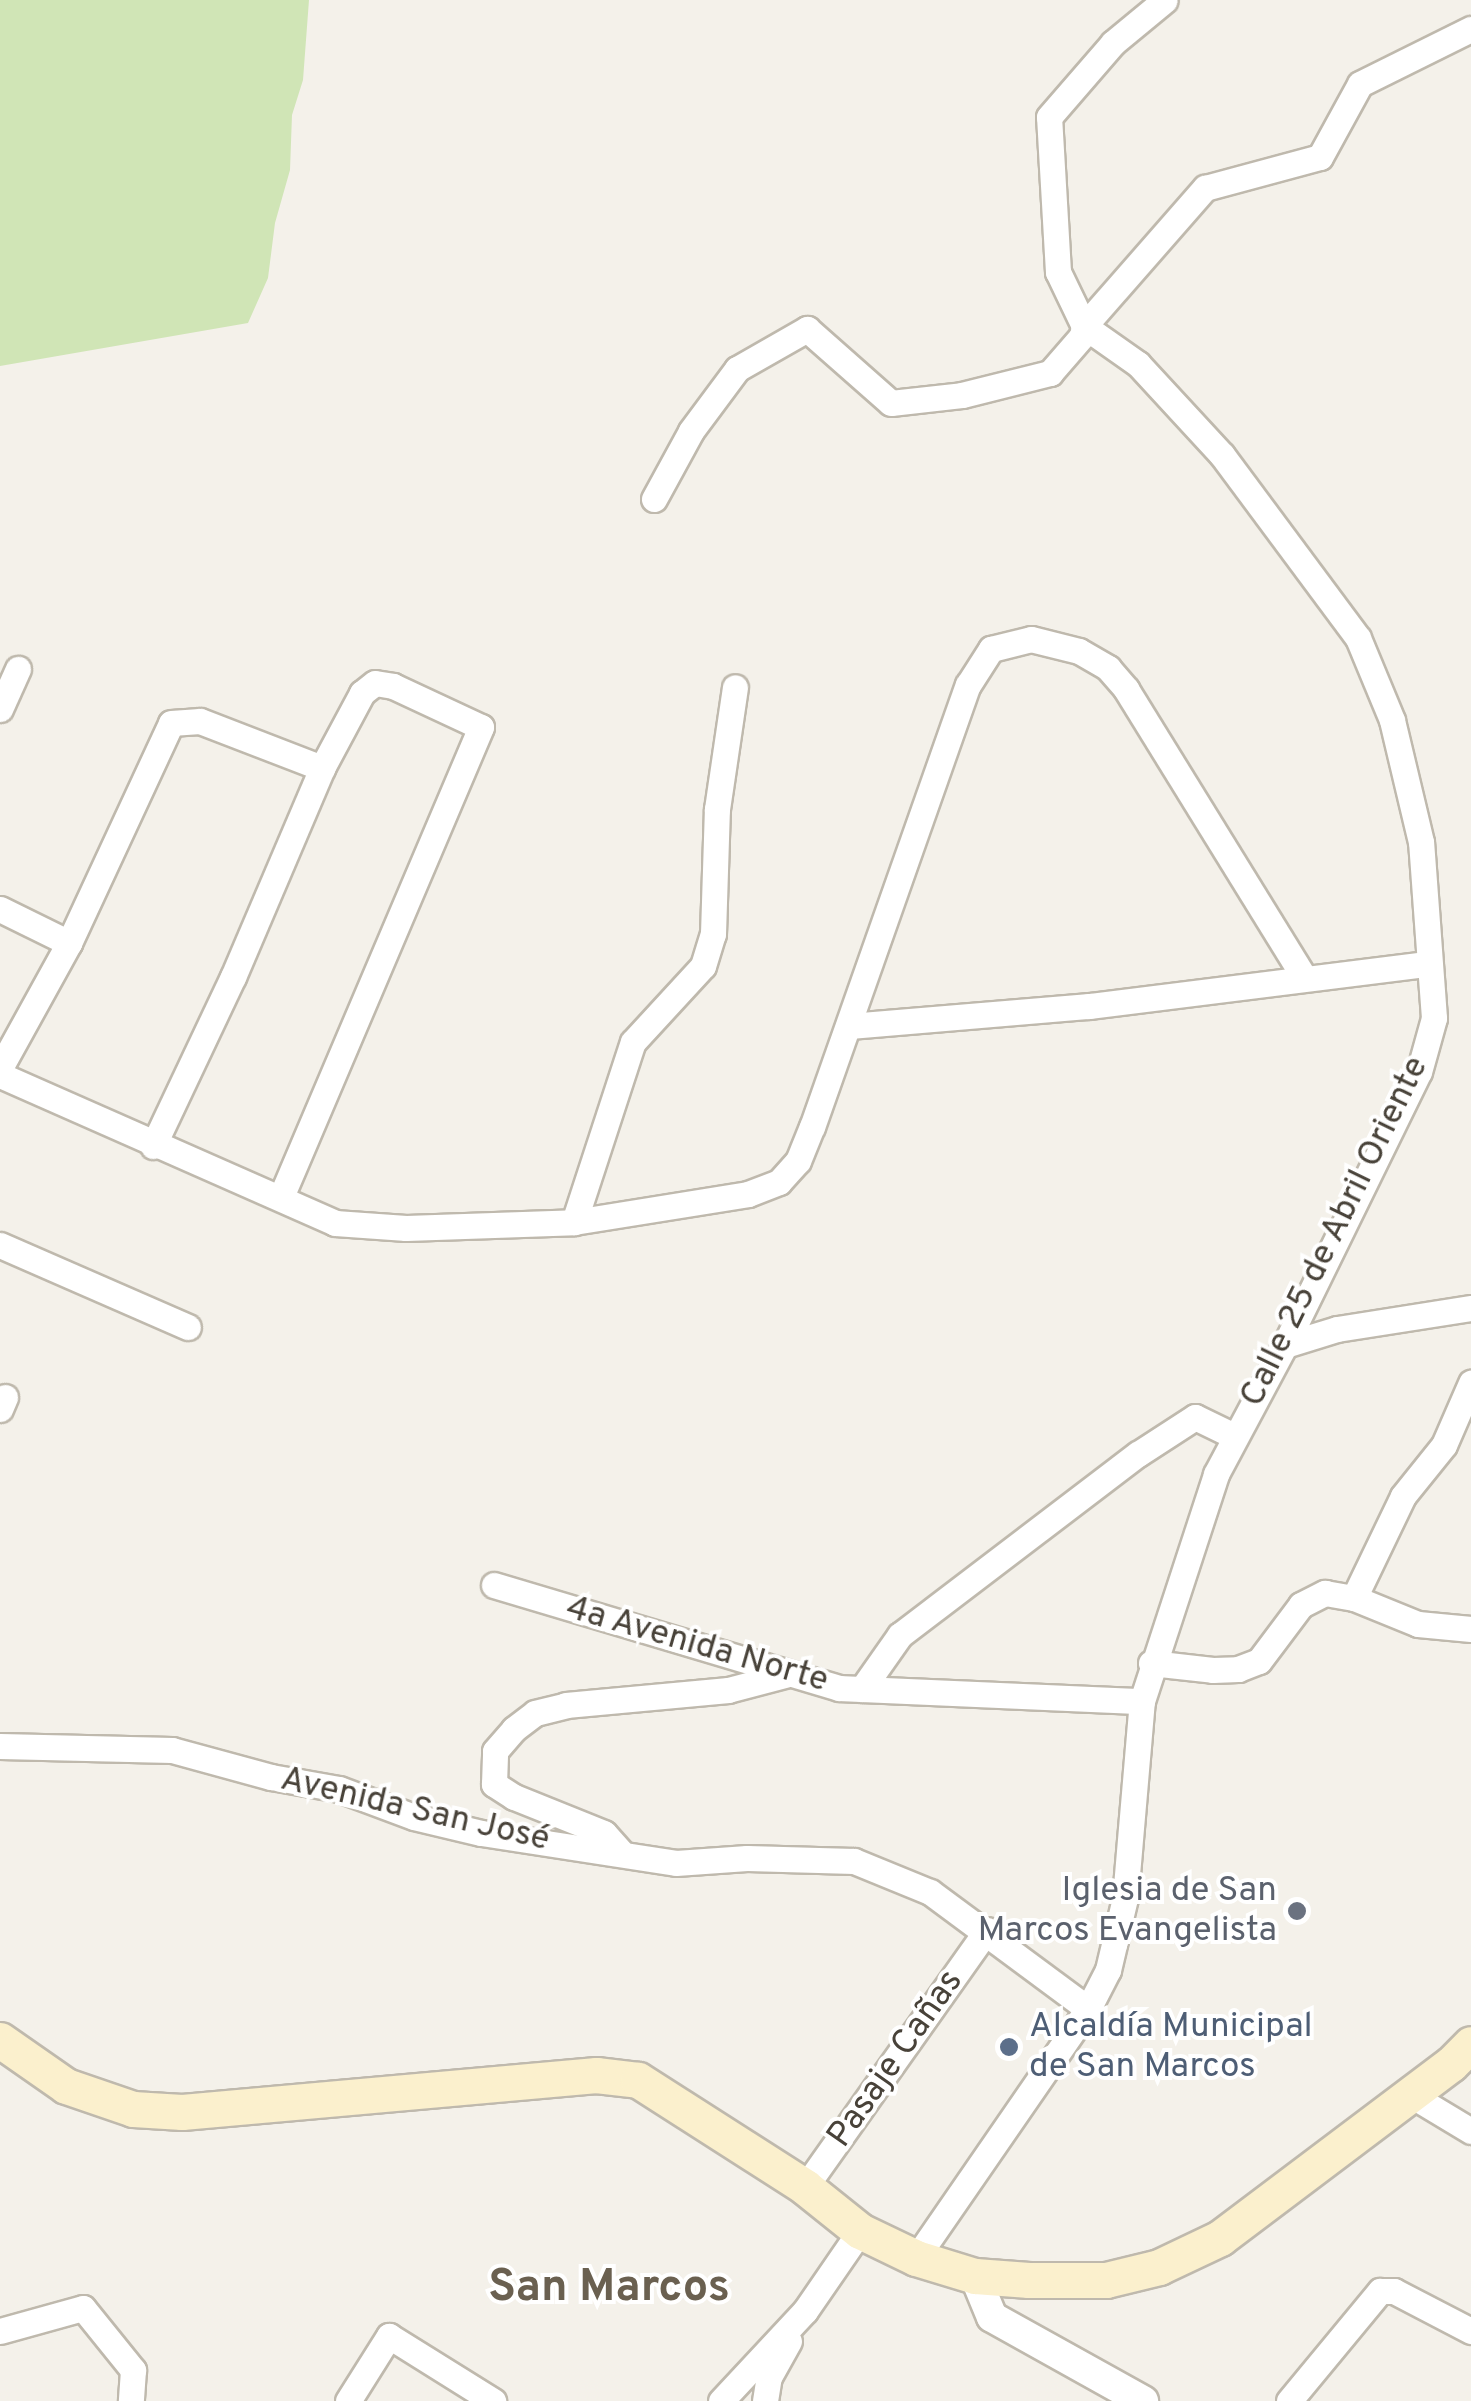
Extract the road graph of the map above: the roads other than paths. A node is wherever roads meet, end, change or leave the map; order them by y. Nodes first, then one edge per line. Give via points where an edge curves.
1 (1166, 0) edge
2 (1471, 29) edge
3 (1084, 326) junction
4 (654, 499) dead end
5 (18, 669) dead end
6 (735, 687) dead end
7 (0, 709) edge
8 (322, 768) junction
9 (0, 909) edge
10 (69, 943) junction
11 (1428, 964) junction
12 (1303, 976) junction
13 (850, 1026) junction
14 (0, 1072) edge
15 (152, 1146) junction
16 (281, 1197) junction
17 (574, 1222) junction
18 (0, 1245) edge
19 (1471, 1308) edge
20 (188, 1327) dead end
21 (1285, 1345) junction
22 (1471, 1383) edge
23 (1234, 1436) junction
24 (494, 1585) dead end
25 (1354, 1598) junction
26 (1471, 1629) edge
27 (1152, 1662) junction
28 (786, 1675) junction
29 (862, 1690) junction
30 (1142, 1701) junction
31 (0, 1746) edge
32 (622, 1852) junction
33 (987, 1930) junction
34 (1088, 2008) junction
35 (0, 2040) edge
36 (1471, 2044) edge
37 (1411, 2095) junction
38 (1471, 2130) edge
39 (805, 2187) junction
40 (860, 2230) junction
41 (916, 2258) junction
42 (975, 2276) junction
43 (805, 2312) junction
44 (0, 2331) edge
45 (1471, 2331) edge
46 (131, 2401) edge
47 (348, 2401) edge
48 (493, 2401) edge
49 (720, 2401) edge
50 (765, 2401) edge
51 (1143, 2401) edge
52 (1290, 2401) edge

1 - 3 street, Calle 25 de Abril Oriente via 1114,43 1048,117 1058,272
2 - 3 street via 1360,84 1320,157 1205,188
3 - 4 street via 1050,373 962,395 891,403 807,329 737,369 691,431
3 - 11 street, Calle 25 de Abril Oriente via 1138,364 1222,455 1358,638 1392,720 1421,842
5 - 7 street
6 - 17 street via 718,810 713,934 703,966 633,1042
8 - 10 street via 200,722 171,724
8 - 15 street
8 - 16 street via 362,693 375,683 481,727
9 - 10 street
10 - 14 street
11 - 12 street
11 - 21 street, Calle 25 de Abril Oriente via 1434,1018 1420,1072
12 - 13 street via 1089,1006
12 - 13 street via 1108,668 1079,651 1010,641 991,649 968,684
13 - 17 street via 798,1161 779,1182 748,1194
14 - 15 street
15 - 16 street
16 - 17 street via 335,1223 406,1228
18 - 20 street
19 - 21 street via 1338,1329
21 - 23 street, Calle 25 de Abril Oriente
22 - 25 street via 1444,1445 1403,1496
23 - 27 street, Calle 25 de Abril Oriente
23 - 29 street via 1194,1417 1138,1454 900,1635
24 - 28 street, 4a Avenida Norte
25 - 26 street via 1418,1624
25 - 27 street via 1312,1596 1259,1661 1238,1669
27 - 30 street, Calle 25 de Abril Oriente
28 - 29 street, 4a Avenida Norte
28 - 32 street via 728,1690 566,1704 536,1713 494,1751 494,1784 604,1833
29 - 30 street, 4a Avenida Norte
30 - 34 street, Calle 25 de Abril Oriente via 1125,1898 1108,1970
31 - 32 street, Avenida San José via 172,1750 338,1788 464,1829
32 - 33 street, Avenida San José via 676,1862 854,1862 930,1892
33 - 34 street, Avenida San José
33 - 39 street, Pasaje Cañas
34 - 41 street, Calle 25 de Abril Oriente
35 - 39 main road via 66,2086 132,2109 182,2112 578,2076 638,2080
36 - 37 main road
37 - 38 street
37 - 42 main road via 1220,2238 1159,2267 1106,2280
39 - 40 main road
40 - 41 main road
40 - 43 street
41 - 42 main road
42 - 51 street via 983,2303 1008,2329
43 - 49 street
43 - 50 street via 770,2377
44 - 46 street via 83,2308 133,2370
45 - 52 street via 1380,2291
47 - 48 street via 389,2336

